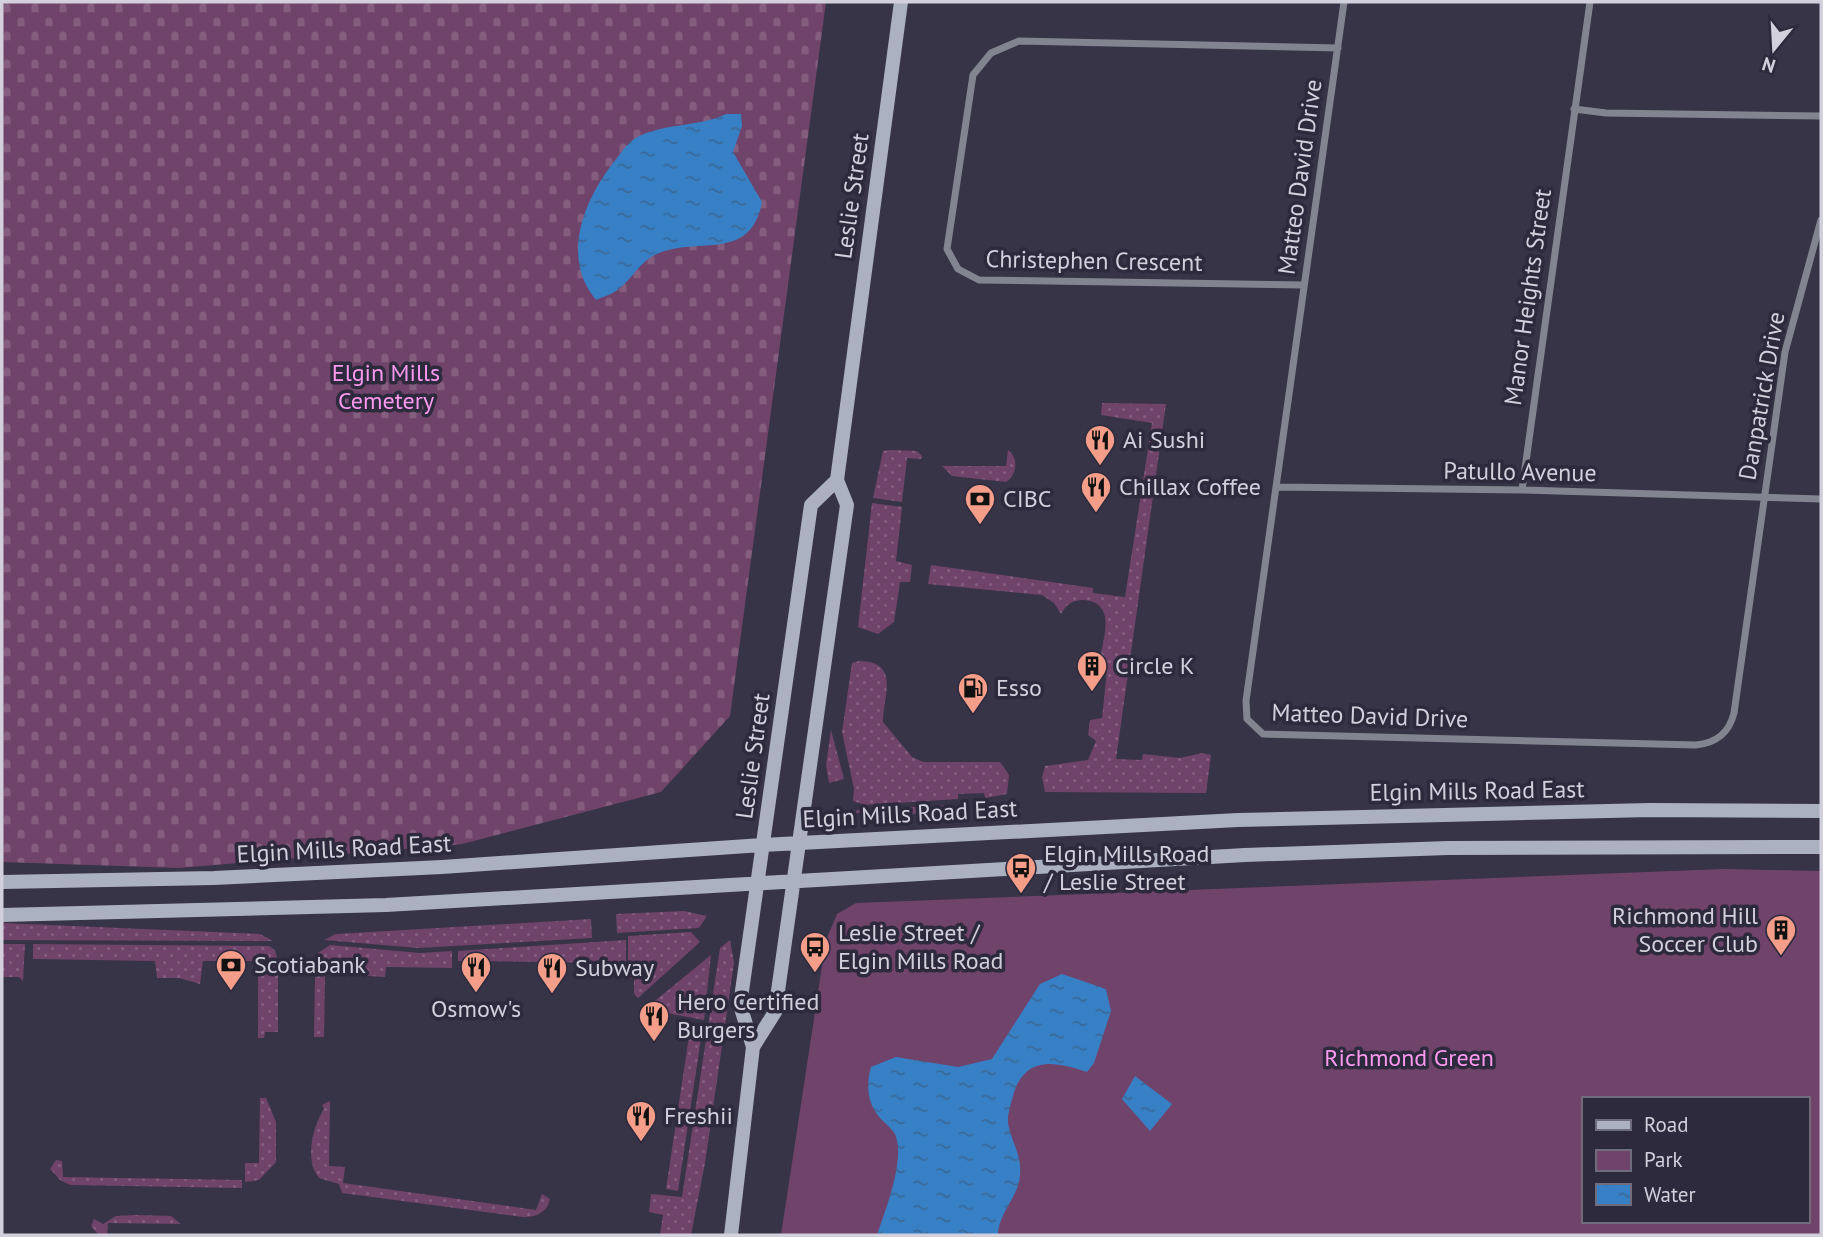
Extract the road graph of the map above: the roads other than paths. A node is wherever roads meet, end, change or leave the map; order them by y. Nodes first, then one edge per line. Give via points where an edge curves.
1 (901, 2) edge
2 (1345, 2) edge
3 (1590, 2) edge
4 (1338, 48) junction
5 (1574, 109) junction
6 (1821, 116) edge
7 (1821, 220) edge
8 (1304, 285) junction
9 (837, 480) junction
10 (1277, 487) junction
11 (1522, 490) junction
12 (1763, 498) junction
13 (1821, 499) edge
14 (1821, 811) edge
15 (800, 844) junction
16 (762, 845) junction
17 (1821, 847) edge
18 (2, 882) edge
19 (755, 884) junction
20 (793, 884) junction
21 (2, 915) edge
22 (753, 1047) junction
23 (731, 1235) edge

1 - 9 main road, Leslie Street
2 - 4 street, Matteo David Drive
3 - 5 street, Manor Heights Street
4 - 8 street, Matteo David Drive
4 - 8 street, Christephen Crescent via 1019,41 990,52 974,75 947,249 958,269 979,280
5 - 6 street
5 - 11 street, Manor Heights Street
7 - 12 street, Danpatrick Drive via 1785,352
8 - 10 street, Matteo David Drive
9 - 15 main road, Leslie Street via 847,505
9 - 16 main road, Leslie Street via 811,505
10 - 11 street, Patullo Avenue
10 - 12 street, Matteo David Drive via 1246,701 1247,719 1263,734 1275,736 1710,744 1731,723 1734,713
11 - 12 street, Patullo Avenue
12 - 13 street, Patullo Avenue
14 - 15 main road, Elgin Mills Road East via 1650,810 1211,821
15 - 16 main road, Elgin Mills Road East
15 - 20 main road, Leslie Street
16 - 18 main road, Elgin Mills Road East via 241,877
16 - 19 main road, Leslie Street
17 - 20 main road via 1448,848 1245,855
19 - 20 main road
19 - 21 main road via 386,905
19 - 22 main road, Leslie Street via 740,1005
20 - 22 main road, Leslie Street via 775,1012
22 - 23 main road, Leslie Street

